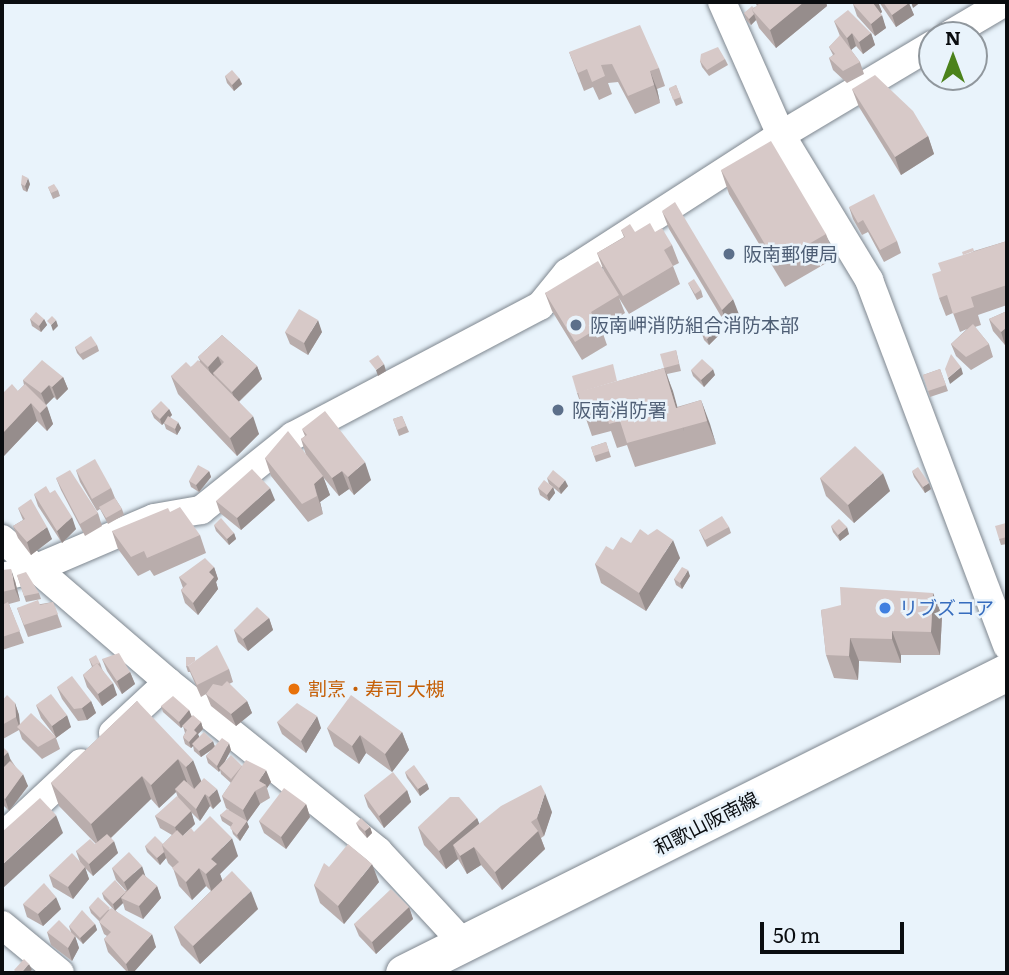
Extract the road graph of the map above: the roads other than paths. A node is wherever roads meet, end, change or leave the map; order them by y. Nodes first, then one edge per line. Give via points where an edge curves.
1 (722, 2) edge
2 (1005, 2) edge
3 (973, 21) edge
4 (918, 53) edge
5 (780, 135) junction
6 (2, 539) edge
7 (37, 568) junction
8 (2, 577) edge
9 (1007, 646) edge
10 (1007, 672) edge
11 (167, 682) junction
12 (2, 837) edge
13 (2, 925) edge
14 (464, 944) junction
15 (60, 973) edge
16 (404, 973) edge

1 - 5 street
2 - 3 street
4 - 5 street
5 - 7 street via 567,273 540,306 293,436 201,510 154,518
5 - 9 street via 869,280
6 - 7 street
7 - 8 street
7 - 11 street
10 - 14 main road, 和歌山阪南線
11 - 12 street
11 - 14 street via 378,851
13 - 15 street
14 - 16 main road, 和歌山阪南線

